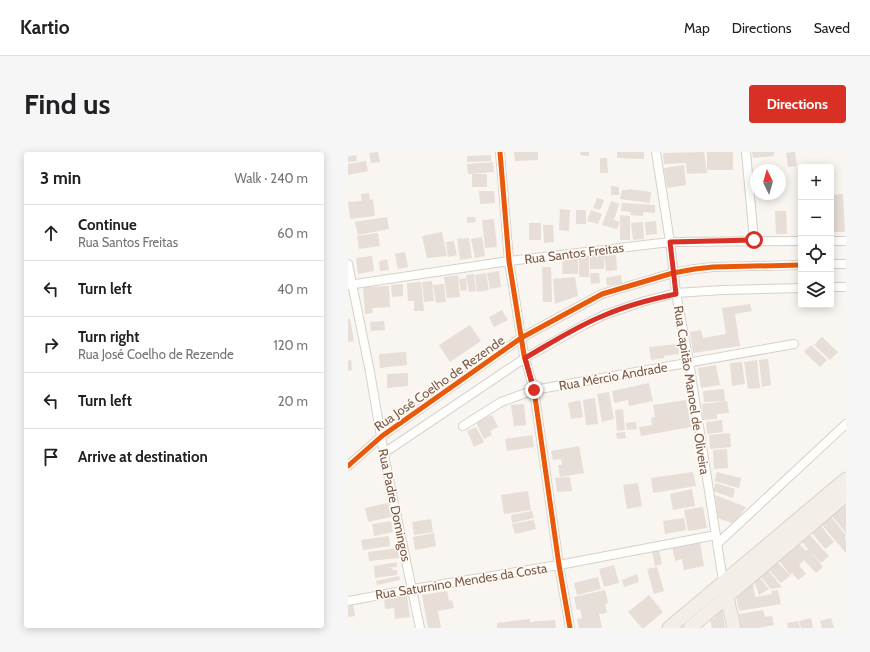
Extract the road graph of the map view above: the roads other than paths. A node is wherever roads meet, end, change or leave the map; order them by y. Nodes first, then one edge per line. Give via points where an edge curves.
1 (500, 152) edge
2 (656, 152) edge
3 (746, 152) edge
4 (754, 240) junction
5 (798, 241) edge
6 (834, 241) edge
7 (846, 241) edge
8 (670, 242) junction
9 (509, 261) junction
10 (348, 264) edge
11 (834, 264) edge
12 (846, 264) edge
13 (798, 265) edge
14 (673, 273) junction
15 (350, 285) edge
16 (846, 287) edge
17 (798, 288) edge
18 (834, 288) edge
19 (676, 294) junction
20 (521, 338) junction
21 (794, 344) dead end
22 (525, 358) junction
23 (689, 362) junction
24 (534, 390) junction
25 (846, 424) edge
26 (463, 426) dead end
27 (382, 436) junction
28 (384, 453) junction
29 (348, 466) edge
30 (846, 479) edge
31 (846, 495) edge
32 (716, 535) junction
33 (717, 544) junction
34 (559, 565) junction
35 (723, 581) junction
36 (413, 588) junction
37 (727, 596) junction
38 (348, 601) edge
39 (420, 628) edge
40 (570, 628) edge
41 (669, 628) edge
42 (690, 628) edge
43 (734, 628) edge

1 - 9 street
2 - 8 street, Rua Capitão Manoel de Oliveira
3 - 4 street
4 - 5 street, Rua Santos Freitas
4 - 8 street, Rua Santos Freitas
6 - 7 street
8 - 9 street, Rua Santos Freitas
8 - 14 street, Rua Capitão Manoel de Oliveira
9 - 15 street, Rua Santos Freitas
9 - 20 street
10 - 15 street, Rua Padre Domingos
11 - 12 street
13 - 14 street, Rua José Coelho de Rezende via 713,267
14 - 19 street, Rua Capitão Manoel de Oliveira
14 - 20 street, Rua José Coelho de Rezende via 602,294
15 - 27 street, Rua Padre Domingos
16 - 18 street
17 - 19 street, Rua José Coelho de Rezende
19 - 22 street, Rua José Coelho de Rezende via 604,315
19 - 23 street, Rua Capitão Manoel de Oliveira
20 - 22 street
20 - 27 street, Rua José Coelho de Rezende
21 - 23 street, Rua Mércio Andrade
22 - 24 street
22 - 28 street, Rua José Coelho de Rezende
23 - 24 street, Rua Mércio Andrade
23 - 32 street, Rua Capitão Manoel de Oliveira
24 - 26 street, Rua Mércio Andrade via 496,404
24 - 34 street
25 - 33 street
27 - 28 street, Rua Padre Domingos
27 - 29 street, Rua José Coelho de Rezende
28 - 36 street, Rua Padre Domingos
30 - 35 main road
31 - 37 main road
32 - 33 street, Rua Capitão Manoel de Oliveira
32 - 34 street, Rua Saturnino Mendes da Costa
33 - 35 street, Rua Capitão Manoel de Oliveira
34 - 36 street, Rua Saturnino Mendes da Costa
34 - 40 street
35 - 37 main road, Rua Capitão Manoel de Oliveira
35 - 41 main road
36 - 38 street, Rua Saturnino Mendes da Costa
36 - 39 street, Rua Padre Domingos
37 - 42 main road
37 - 43 main road, Rua Capitão Manoel de Oliveira

